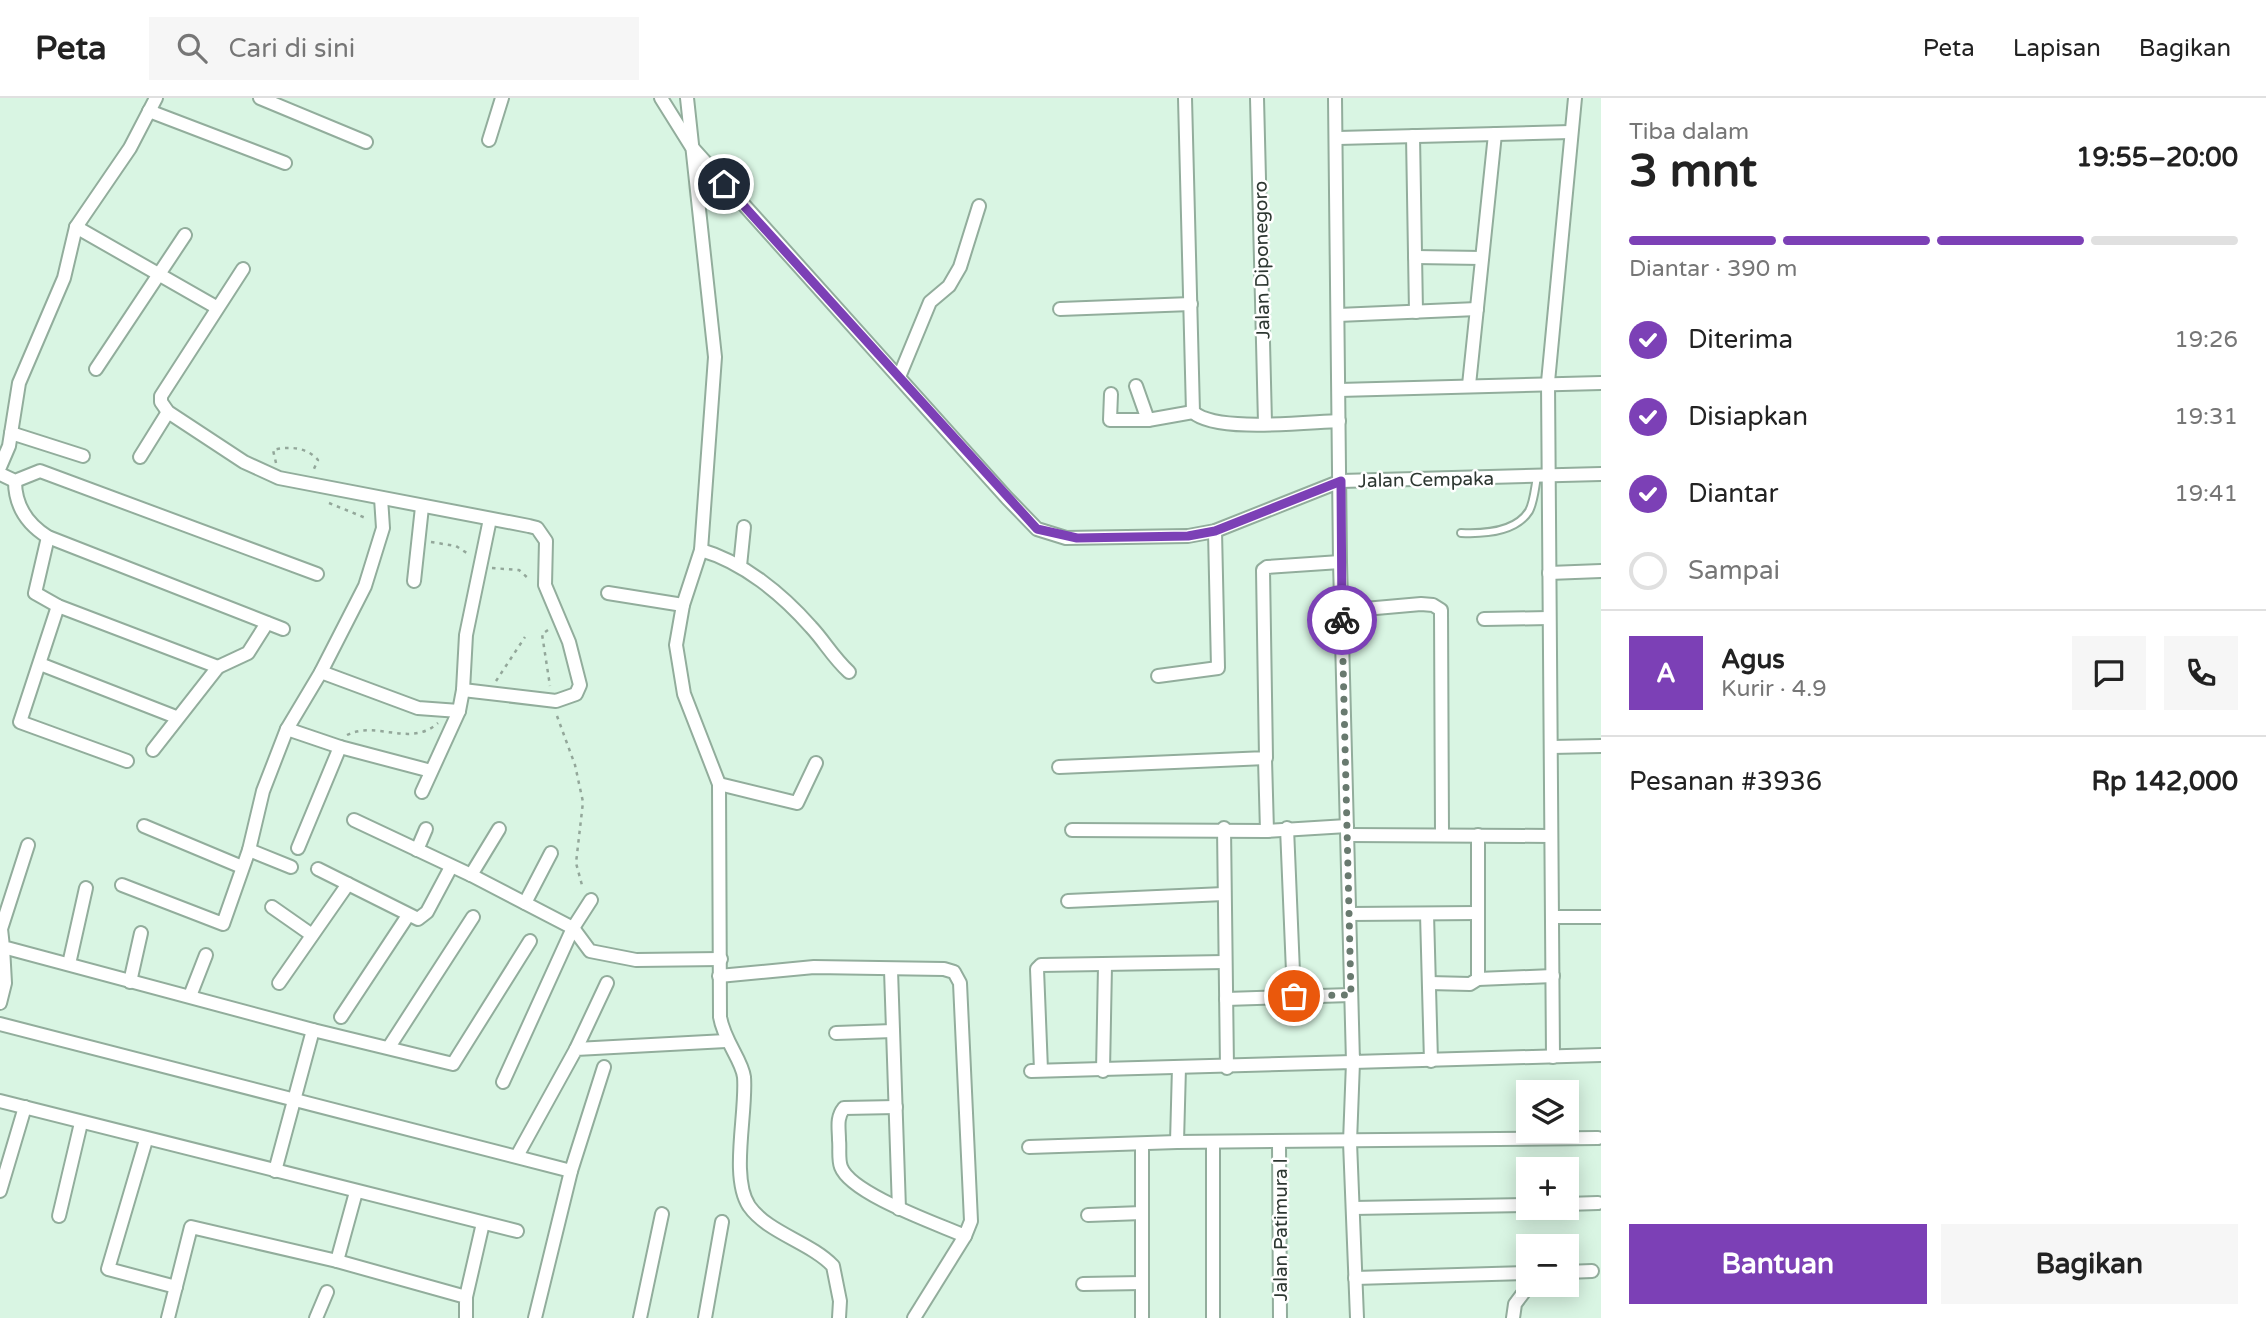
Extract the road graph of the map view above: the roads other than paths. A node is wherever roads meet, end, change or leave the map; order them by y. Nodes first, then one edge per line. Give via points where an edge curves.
1 (156, 98) edge
2 (260, 98) edge
3 (502, 98) edge
4 (661, 98) edge
5 (687, 98) edge
6 (1185, 98) edge
7 (1257, 98) edge
8 (1335, 98) edge
9 (1575, 98) edge
10 (149, 111) junction
11 (1571, 132) junction
12 (1495, 134) junction
13 (1413, 136) junction
14 (1338, 138) junction
15 (489, 140) dead end
16 (366, 142) dead end
17 (691, 146) junction
18 (285, 163) dead end
19 (979, 206) dead end
20 (76, 227) junction
21 (185, 235) dead end
22 (1415, 257) junction
23 (1482, 258) junction
24 (243, 269) dead end
25 (159, 275) junction
26 (1191, 304) junction
27 (216, 307) junction
28 (1060, 309) dead end
29 (1477, 309) junction
30 (1416, 312) junction
31 (1338, 315) junction
32 (96, 369) dead end
33 (899, 377) junction
34 (1548, 382) junction
35 (1601, 383) edge
36 (1469, 385) junction
37 (1136, 386) dead end
38 (1339, 390) junction
39 (1111, 394) dead end
40 (168, 412) junction
41 (1193, 412) junction
42 (1148, 420) junction
43 (1339, 421) junction
44 (1265, 423) junction
45 (11, 433) junction
46 (83, 456) dead end
47 (140, 457) dead end
48 (0, 467) edge
49 (0, 474) edge
50 (1601, 474) edge
51 (1542, 477) junction
52 (15, 481) junction
53 (1341, 481) junction
54 (381, 498) junction
55 (422, 507) junction
56 (490, 519) junction
57 (744, 527) dead end
58 (1215, 531) junction
59 (1461, 533) dead end
60 (48, 537) junction
61 (701, 551) junction
62 (1340, 562) junction
63 (740, 566) junction
64 (1601, 571) edge
65 (1549, 573) junction
66 (317, 574) dead end
67 (414, 581) dead end
68 (608, 593) dead end
69 (683, 605) junction
70 (58, 606) junction
71 (1342, 611) junction
72 (1549, 618) junction
73 (1484, 619) dead end
74 (267, 622) junction
75 (283, 629) dead end
76 (40, 664) junction
77 (218, 667) junction
78 (321, 672) junction
79 (849, 672) dead end
80 (1158, 676) dead end
81 (463, 690) junction
82 (458, 711) junction
83 (176, 717) junction
84 (287, 729) junction
85 (1601, 746) edge
86 (340, 747) junction
87 (1551, 747) junction
88 (153, 750) dead end
89 (1265, 759) junction
90 (127, 761) dead end
91 (816, 763) dead end
92 (1059, 767) dead end
93 (431, 771) junction
94 (719, 784) junction
95 (422, 792) dead end
96 (354, 820) dead end
97 (144, 826) dead end
98 (1224, 828) junction
99 (1287, 828) junction
100 (426, 829) dead end
101 (499, 829) dead end
102 (1072, 830) dead end
103 (1348, 830) junction
104 (1267, 831) junction
105 (1442, 835) junction
106 (1478, 835) junction
107 (1551, 835) junction
108 (29, 845) dead end
109 (298, 848) dead end
110 (249, 850) junction
111 (417, 850) junction
112 (551, 853) dead end
113 (243, 867) junction
114 (291, 867) dead end
115 (451, 867) junction
116 (318, 869) dead end
117 (471, 875) junction
118 (348, 884) junction
119 (122, 885) dead end
120 (86, 888) dead end
121 (1224, 894) junction
122 (588, 899) road end
123 (1068, 901) dead end
124 (525, 902) junction
125 (272, 907) dead end
126 (1478, 913) junction
127 (1350, 914) junction
128 (1427, 914) junction
129 (407, 917) junction
130 (473, 917) dead end
131 (1552, 917) junction
132 (1601, 917) edge
133 (573, 928) junction
134 (141, 933) dead end
135 (312, 935) junction
136 (530, 941) dead end
137 (3, 947) junction
138 (206, 955) dead end
139 (721, 959) junction
140 (1225, 962) junction
141 (69, 964) junction
142 (1105, 966) junction
143 (891, 971) junction
144 (719, 976) junction
145 (1553, 976) junction
146 (1478, 979) junction
147 (130, 982) junction
148 (279, 983) dead end
149 (607, 983) dead end
150 (1429, 983) junction
151 (1351, 995) junction
152 (190, 996) junction
153 (1294, 996) junction
154 (1226, 999) junction
155 (0, 1003) edge
156 (341, 1017) dead end
157 (0, 1024) edge
158 (313, 1030) junction
159 (893, 1031) junction
160 (836, 1033) dead end
161 (726, 1041) junction
162 (389, 1047) junction
163 (576, 1049) junction
164 (1601, 1055) edge
165 (1553, 1057) junction
166 (1431, 1061) junction
167 (1353, 1062) junction
168 (604, 1067) dead end
169 (1179, 1067) junction
170 (1227, 1068) junction
171 (1103, 1071) junction
172 (503, 1082) dead end
173 (294, 1100) junction
174 (0, 1101) edge
175 (25, 1107) junction
176 (896, 1107) junction
177 (81, 1123) junction
178 (1598, 1138) dead end
179 (146, 1140) junction
180 (1177, 1142) junction
181 (1350, 1142) junction
182 (1213, 1143) junction
183 (1279, 1143) junction
184 (1142, 1144) junction
185 (1029, 1147) dead end
186 (517, 1156) junction
187 (275, 1171) junction
188 (571, 1171) junction
189 (0, 1191) edge
190 (356, 1192) junction
191 (1598, 1203) dead end
192 (1579, 1204) edge
193 (1516, 1205) edge
194 (1353, 1208) junction
195 (900, 1209) junction
196 (1142, 1213) junction
197 (662, 1214) dead end
198 (1088, 1215) dead end
199 (59, 1216) dead end
200 (722, 1222) dead end
201 (483, 1223) junction
202 (517, 1231) dead end
203 (965, 1236) junction
204 (337, 1261) junction
205 (1592, 1271) dead end
206 (1579, 1272) edge
207 (1516, 1273) edge
208 (1355, 1278) junction
209 (1142, 1283) junction
210 (1083, 1284) dead end
211 (176, 1287) junction
212 (327, 1292) dead end
213 (466, 1297) junction
214 (1520, 1297) edge
215 (168, 1318) edge
216 (316, 1318) edge
217 (466, 1318) edge
218 (535, 1318) edge
219 (640, 1318) edge
220 (705, 1318) edge
221 (839, 1318) edge
222 (914, 1318) edge
223 (1142, 1318) edge
224 (1213, 1318) edge
225 (1280, 1318) edge
226 (1357, 1318) edge
227 (1513, 1318) edge

1 - 10 street
2 - 16 street
3 - 15 street
4 - 17 street, Jalan Cempaka
5 - 17 street
6 - 26 street
7 - 44 street, Jalan Diponegoro
8 - 14 street
9 - 11 street
10 - 18 street
10 - 20 street via 130,148
11 - 12 street
11 - 34 street
12 - 13 street
12 - 23 street
13 - 14 street
13 - 22 street
14 - 31 street
17 - 33 street, Jalan Cempaka
17 - 61 street via 715,357
19 - 33 street via 960,267 930,302
20 - 25 street
20 - 45 street via 64,278 19,383
21 - 25 street
22 - 23 street
22 - 30 street
23 - 29 street
24 - 27 street
25 - 27 street
25 - 32 street
26 - 28 street
26 - 41 street
27 - 40 street via 161,396
29 - 30 street
29 - 36 street
30 - 31 street
31 - 38 street
33 - 58 street, Jalan Cempaka via 1037,529 1077,538 1188,536
34 - 35 street
34 - 36 street
34 - 51 street
36 - 38 street
37 - 42 street
38 - 43 street
39 - 42 street via 1110,420
40 - 47 street
40 - 54 street via 244,462 279,478
41 - 42 street
41 - 44 street via 1214,421
43 - 44 street
43 - 53 street
45 - 46 street
45 - 48 street
49 - 52 street
50 - 51 street, Jalan Cempaka
51 - 53 street, Jalan Cempaka
51 - 59 lane via 1531,508 1514,524
51 - 65 street
52 - 60 street via 15,498 31,527
52 - 66 street via 40,471
53 - 58 street, Jalan Cempaka
53 - 62 street
54 - 55 street
54 - 78 street via 383,528 365,586
55 - 56 street
55 - 67 street
56 - 81 street via 466,635
56 - 81 street via 529,526 546,541 545,585 562,621 580,685 571,698 556,701
57 - 63 street
58 - 80 street via 1219,666
60 - 70 street via 35,593
60 - 74 street
61 - 63 street
61 - 69 street
62 - 71 street
62 - 89 street via 1263,570
63 - 79 street via 801,617
64 - 65 street
65 - 72 street
68 - 69 street
69 - 94 street via 677,665
70 - 76 street
70 - 77 street
71 - 103 street
71 - 105 street via 1420,604 1441,610
72 - 73 street
72 - 87 street
74 - 75 street
74 - 77 street via 248,653
76 - 83 street
76 - 90 street via 20,722
77 - 83 street
78 - 82 street via 418,708
78 - 84 street
81 - 82 street
82 - 93 street
83 - 88 street
84 - 86 street
84 - 110 street via 263,791
85 - 87 street
86 - 93 street
86 - 109 street
87 - 107 street
89 - 92 street
89 - 104 street
91 - 94 street via 797,803
93 - 95 street
94 - 139 street
96 - 111 street
97 - 113 street
98 - 102 street
98 - 104 street
98 - 121 street
99 - 103 street
99 - 104 street
99 - 153 street
100 - 111 street
101 - 117 street
103 - 105 street
103 - 127 street
105 - 106 street
106 - 107 street
106 - 126 street
107 - 131 street
108 - 137 street via 1,929
110 - 113 street
110 - 114 street
111 - 115 street
112 - 124 street
113 - 119 street via 223,924
115 - 117 street
115 - 129 street via 427,912 418,919
116 - 118 street
117 - 124 street
118 - 129 street
118 - 135 street
120 - 141 street
121 - 123 street
121 - 140 street
122 - 133 street
124 - 133 street
125 - 135 street
126 - 128 street
126 - 146 street
127 - 128 street
127 - 151 street
128 - 150 street
129 - 156 street
130 - 162 street
131 - 132 street
131 - 145 street
133 - 139 street via 590,951 606,956
133 - 172 street
134 - 147 street
135 - 148 street
136 - 162 street via 453,1064
137 - 141 street
137 - 155 street via 5,983
138 - 152 street
139 - 144 street
140 - 142 street
140 - 154 street
141 - 147 street
142 - 171 street
142 - 171 street via 1038,966 1036,1070
143 - 144 street via 814,967
143 - 159 street
143 - 203 street via 944,969 954,972 960,983 971,1221
144 - 161 street
145 - 146 street
145 - 165 street
146 - 150 street via 1470,984
147 - 152 street
149 - 163 street
150 - 166 street
151 - 153 street
151 - 167 street
152 - 158 street
153 - 154 street
154 - 170 street
157 - 173 street
158 - 162 street
158 - 173 street
159 - 160 street
159 - 176 street
161 - 163 street
161 - 221 street via 744,1075 741,1172 746,1198 764,1219 832,1266
163 - 186 street
164 - 165 street
165 - 166 street
166 - 167 street
167 - 170 street
167 - 181 street
168 - 188 street
169 - 170 street
169 - 171 street
169 - 180 street
173 - 186 street
173 - 187 street
174 - 175 street
175 - 177 street
175 - 189 street
176 - 195 street
176 - 195 street via 848,1106 838,1117 843,1171
177 - 179 street
177 - 199 street
178 - 181 street
179 - 187 street
179 - 211 street via 108,1269
180 - 182 street
180 - 184 street
181 - 183 street
181 - 194 street
182 - 183 street
182 - 224 street
183 - 225 street, Jalan Patimura l
184 - 185 street
184 - 196 street
186 - 188 street
187 - 190 street
188 - 218 street
190 - 201 street
190 - 204 street
191 - 192 street
193 - 194 street
194 - 208 street
195 - 203 street
196 - 198 street
196 - 209 street
197 - 219 street
200 - 220 street
201 - 202 street
201 - 213 street
203 - 222 street
204 - 211 street via 191,1227
204 - 213 street
205 - 206 street
207 - 208 street
208 - 226 street
209 - 210 street
209 - 223 street
211 - 215 street
212 - 216 street
213 - 217 street
214 - 227 street

